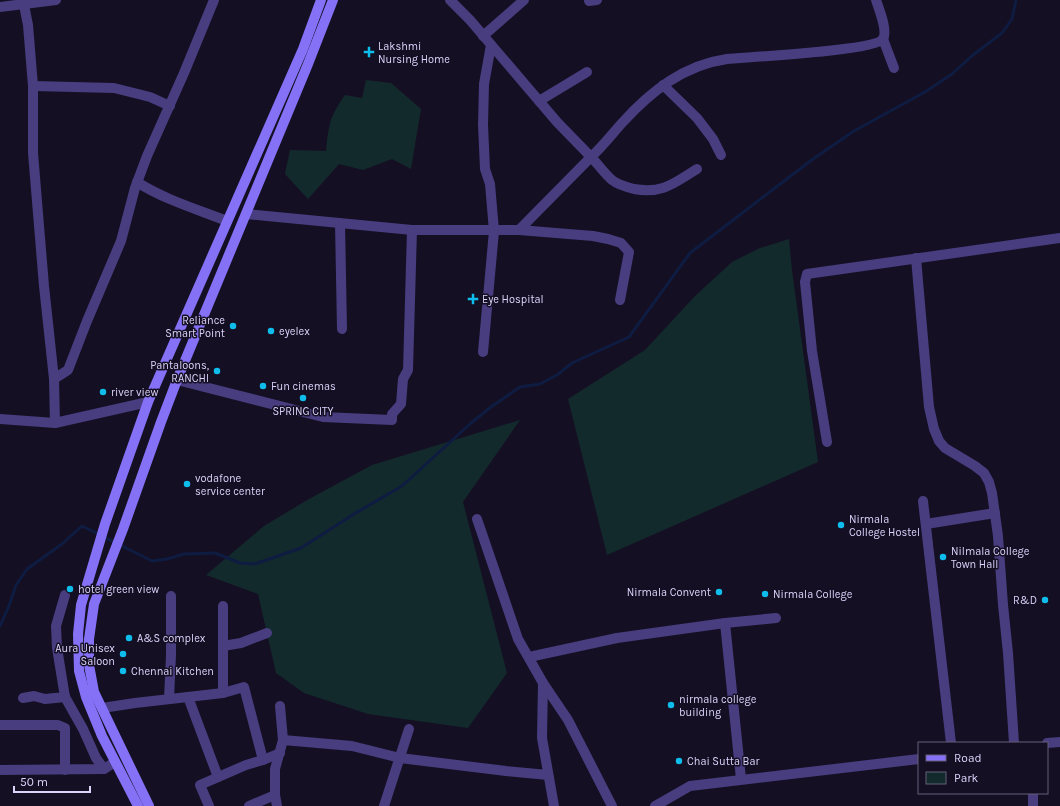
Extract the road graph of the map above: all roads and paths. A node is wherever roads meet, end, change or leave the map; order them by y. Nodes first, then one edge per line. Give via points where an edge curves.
1 (56, 0) edge
2 (214, 0) edge
3 (321, 0) edge
4 (333, 0) edge
5 (450, 0) edge
6 (524, 0) edge
7 (876, 0) edge
8 (24, 2) edge
9 (0, 7) edge
10 (483, 36) junction
11 (883, 39) junction
12 (491, 45) junction
13 (894, 68) dead end
14 (587, 72) dead end
15 (663, 85) junction
16 (33, 86) junction
17 (539, 101) junction
18 (170, 106) junction
19 (721, 155) dead end
20 (591, 157) junction
21 (697, 169) dead end
22 (137, 182) junction
23 (246, 214) junction
24 (227, 221) junction
25 (340, 222) junction
26 (412, 230) junction
27 (494, 230) junction
28 (519, 230) junction
29 (1060, 238) edge
30 (916, 258) junction
31 (620, 300) dead end
32 (342, 329) dead end
33 (483, 352) dead end
34 (54, 380) junction
35 (177, 380) junction
36 (148, 402) junction
37 (0, 419) edge
38 (56, 423) junction
39 (827, 442) dead end
40 (117, 492) junction
41 (135, 496) junction
42 (924, 501) dead end
43 (995, 513) junction
44 (477, 520) dead end
45 (926, 524) junction
46 (64, 595) dead end
47 (171, 596) dead end
48 (223, 606) dead end
49 (776, 618) dead end
50 (725, 623) junction
51 (267, 633) dead end
52 (223, 646) junction
53 (529, 657) junction
54 (543, 684) junction
55 (223, 693) junction
56 (65, 697) junction
57 (188, 697) junction
58 (23, 698) dead end
59 (169, 699) junction
60 (280, 706) dead end
61 (102, 708) junction
62 (0, 725) edge
63 (409, 729) dead end
64 (283, 740) junction
65 (950, 742) edge
66 (1014, 742) edge
67 (1060, 742) edge
68 (1048, 743) edge
69 (280, 753) junction
70 (400, 758) junction
71 (918, 759) edge
72 (263, 760) junction
73 (115, 762) junction
74 (104, 769) junction
75 (0, 770) edge
76 (65, 770) junction
77 (548, 775) junction
78 (218, 777) junction
79 (741, 779) junction
80 (1033, 794) edge
81 (275, 795) junction
82 (138, 806) edge
83 (149, 806) edge
84 (209, 806) edge
85 (249, 806) edge
86 (277, 806) edge
87 (384, 806) edge
88 (554, 806) edge
89 (612, 806) edge
90 (655, 806) edge
91 (1033, 806) edge

1 - 8 street
2 - 18 street
3 - 24 main road via 303,49
4 - 23 main road
5 - 10 street
6 - 10 street
7 - 11 street via 884,29
8 - 9 street
8 - 16 street
10 - 12 street
11 - 13 street
11 - 15 street via 876,43 826,51 714,61 687,70
12 - 17 street
12 - 27 street via 484,84 483,125 485,169 490,184
14 - 17 street
15 - 19 street via 697,118
15 - 20 street via 622,122
16 - 18 street via 114,88 150,97
16 - 34 street via 33,153
17 - 20 street
18 - 22 street
20 - 21 street via 616,183 644,190 667,188
20 - 28 street
22 - 24 street via 180,203
22 - 34 street via 121,241 68,370
23 - 25 street
23 - 35 main road
24 - 36 main road
25 - 26 street
25 - 32 street
26 - 27 street
26 - 35 street via 408,370 403,379 401,404 392,414 392,420 323,417
27 - 28 street
27 - 33 street
28 - 31 street via 593,236 621,243 629,252
29 - 30 street
30 - 39 street via 810,272 805,276 812,350
30 - 43 street via 929,406 934,429 938,441 945,448 984,474 989,482
34 - 38 street
35 - 41 main road
36 - 38 street
36 - 40 main road
37 - 38 street
40 - 41 main road
40 - 73 main road via 81,605 78,634 79,671 86,697
41 - 61 main road via 94,604 88,639 94,692
42 - 45 street
43 - 45 street
43 - 66 street
44 - 53 street via 518,639
45 - 65 street
46 - 56 street via 56,626
47 - 59 street
48 - 52 street
49 - 50 street
50 - 53 street via 617,638
50 - 79 street
51 - 52 street via 241,643
52 - 55 street
53 - 54 street
54 - 77 street via 542,738
54 - 89 street via 568,720
55 - 57 street
55 - 72 street via 244,687
56 - 58 street
56 - 74 street
57 - 59 street
57 - 78 street
59 - 61 street
60 - 64 street
61 - 83 main road
62 - 76 street via 58,724 64,728
63 - 70 street
64 - 69 street
64 - 70 street via 352,746
67 - 68 street
69 - 72 street
69 - 81 street via 275,769
70 - 77 street
70 - 87 street
71 - 79 street
72 - 78 street
73 - 74 street
73 - 82 main road
74 - 76 street
75 - 76 street
77 - 88 street
78 - 84 street via 200,785
79 - 90 street via 690,786
80 - 91 street
81 - 85 street
81 - 86 street

